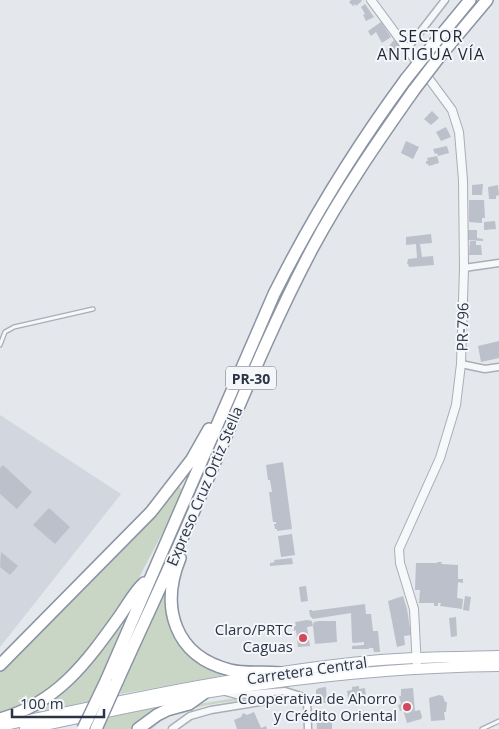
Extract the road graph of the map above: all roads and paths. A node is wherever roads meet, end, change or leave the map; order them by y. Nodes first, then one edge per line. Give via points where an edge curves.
1 (371, 0) edge
2 (445, 0) edge
3 (470, 0) edge
4 (487, 0) edge
5 (408, 49) junction
6 (499, 262) edge
7 (464, 268) junction
8 (92, 309) dead end
9 (0, 345) edge
10 (461, 364) junction
11 (499, 367) edge
12 (232, 392) junction
13 (192, 515) junction
14 (151, 577) junction
15 (499, 656) edge
16 (417, 663) junction
17 (0, 665) edge
18 (499, 666) edge
19 (280, 673) junction
20 (111, 681) junction
21 (222, 691) junction
22 (203, 694) junction
23 (307, 699) junction
24 (0, 719) edge
25 (499, 721) edge
26 (0, 726) edge
27 (25, 729) edge
28 (83, 729) edge
29 (96, 729) edge
30 (138, 729) edge
31 (172, 729) edge
32 (308, 729) edge
33 (482, 729) edge

1 - 5 street, PR-796 / PR-796
2 - 5 street
3 - 12 highway, Expreso Cruz Ortiz Stella / PR-30, bridge via 406,79 343,170 274,294
4 - 13 highway, Expreso Cruz Ortiz Stella / PR-30, bridge via 414,90 355,176 305,262
5 - 7 street, PR-796 / PR-796 via 452,110 459,132
6 - 7 street
7 - 10 street, PR-796 / PR-796
8 - 9 lane via 14,327 4,332
10 - 11 street via 485,369
10 - 16 street, PR-796 / PR-796 via 456,405 440,458 399,549 414,608
12 - 14 highway, Expreso Cruz Ortiz Stella / PR-30
12 - 17 highway via 192,459 151,512
13 - 19 highway via 186,546 171,585 170,606 176,627 192,650 210,663 232,671
13 - 20 highway, Expreso Cruz Ortiz Stella / PR-30
14 - 20 highway, Expreso Cruz Ortiz Stella / PR-30
14 - 24 highway via 74,675 57,691 31,708
15 - 16 main road, Carretera Central
16 - 18 main road, Carretera Central
16 - 19 main road, Carretera Central via 353,662
16 - 21 main road, Carretera Central
19 - 26 main road, Carretera Central
20 - 28 highway, Expreso Cruz Ortiz Stella / PR-30, bridge
20 - 29 highway, Expreso Cruz Ortiz Stella / PR-30, bridge
21 - 22 main road, Carretera Central
21 - 23 street via 237,695 285,691
22 - 27 main road, Carretera Central
22 - 30 highway via 189,704 157,715
23 - 31 street via 279,699 211,710 190,716
23 - 32 street
25 - 33 lane

